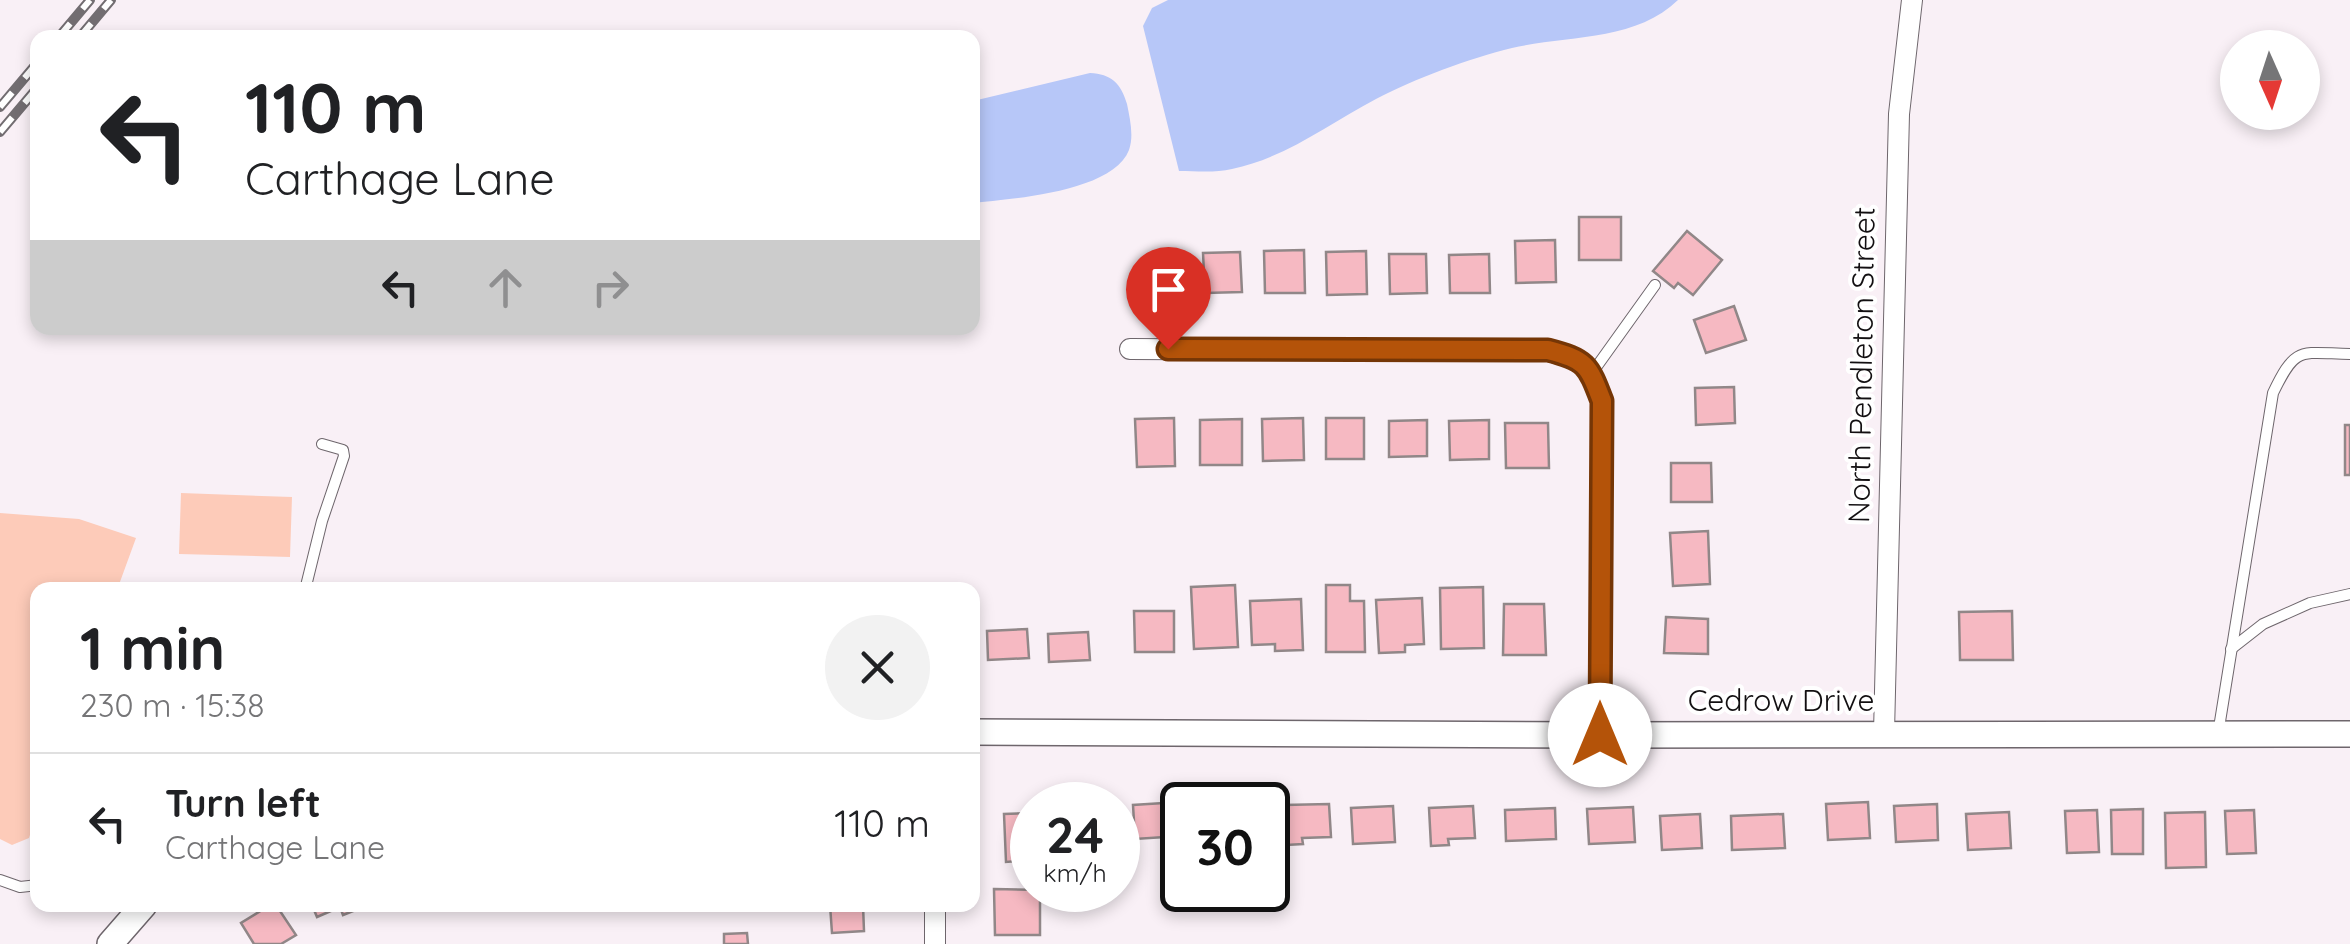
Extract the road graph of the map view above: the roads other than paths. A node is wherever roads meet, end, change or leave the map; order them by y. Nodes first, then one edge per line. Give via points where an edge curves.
1 (1912, 0) edge
2 (1655, 286) dead end
3 (1130, 349) dead end
4 (2350, 354) edge
5 (1592, 373) junction
6 (322, 444) dead end
7 (307, 582) edge
8 (2350, 594) edge
9 (2231, 649) junction
10 (980, 732) edge
11 (1884, 733) junction
12 (2218, 734) junction
13 (2350, 734) edge
14 (1600, 735) junction
15 (0, 880) edge
16 (30, 886) edge
17 (138, 912) edge
18 (935, 912) edge
19 (110, 944) edge
20 (936, 944) edge

1 - 11 street, North Pendleton Street via 1898,114
2 - 5 lane
3 - 5 street via 1548,350 1577,358
4 - 9 lane via 2303,353 2286,365 2274,393
5 - 14 street via 1602,401
6 - 7 lane via 344,450 344,456
8 - 9 lane via 2263,624
9 - 12 lane
10 - 14 street, Cedrow Drive
11 - 12 street, Cedrow Drive
11 - 14 street, Cedrow Drive
12 - 13 street, Cedrow Drive
15 - 16 lane
17 - 19 street
18 - 20 street

